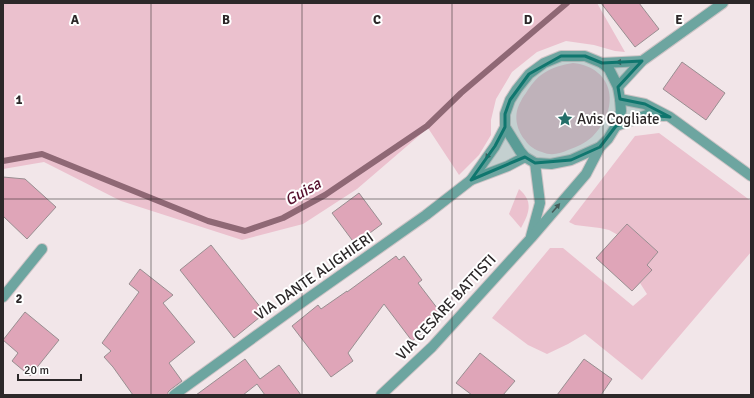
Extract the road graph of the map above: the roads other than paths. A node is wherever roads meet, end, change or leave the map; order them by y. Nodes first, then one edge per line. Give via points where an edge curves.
1 (723, 3) edge
2 (642, 61) junction
3 (602, 63) junction
4 (618, 87) junction
5 (620, 99) junction
6 (670, 117) junction
7 (616, 126) junction
8 (505, 127) junction
9 (600, 147) junction
10 (525, 157) junction
11 (535, 163) junction
12 (751, 176) edge
13 (471, 180) junction
14 (531, 238) junction
15 (42, 249) dead end
16 (3, 296) edge
17 (174, 395) edge
18 (381, 395) edge

1 - 2 street
2 -> 3 street
2 - 4 street
3 - 4 street via 609,69
3 - 8 street via 585,56 561,56 544,63 529,74 510,100 505,114
4 - 5 street
5 - 6 street via 645,104
5 - 7 street
6 - 7 street via 647,115
6 - 12 street
7 - 9 street
8 - 10 street
8 -> 13 street, VIA DANTE ALIGHIERI
9 - 11 street via 571,160 551,164
14 -> 9 street, VIA CESARE BATTISTI via 586,174
10 - 11 street
10 - 13 street, VIA DANTE ALIGHIERI
11 - 14 street, VIA CESARE BATTISTI via 540,204
13 - 17 street, VIA DANTE ALIGHIERI
14 - 18 street, VIA CESARE BATTISTI via 432,347
15 - 16 street

